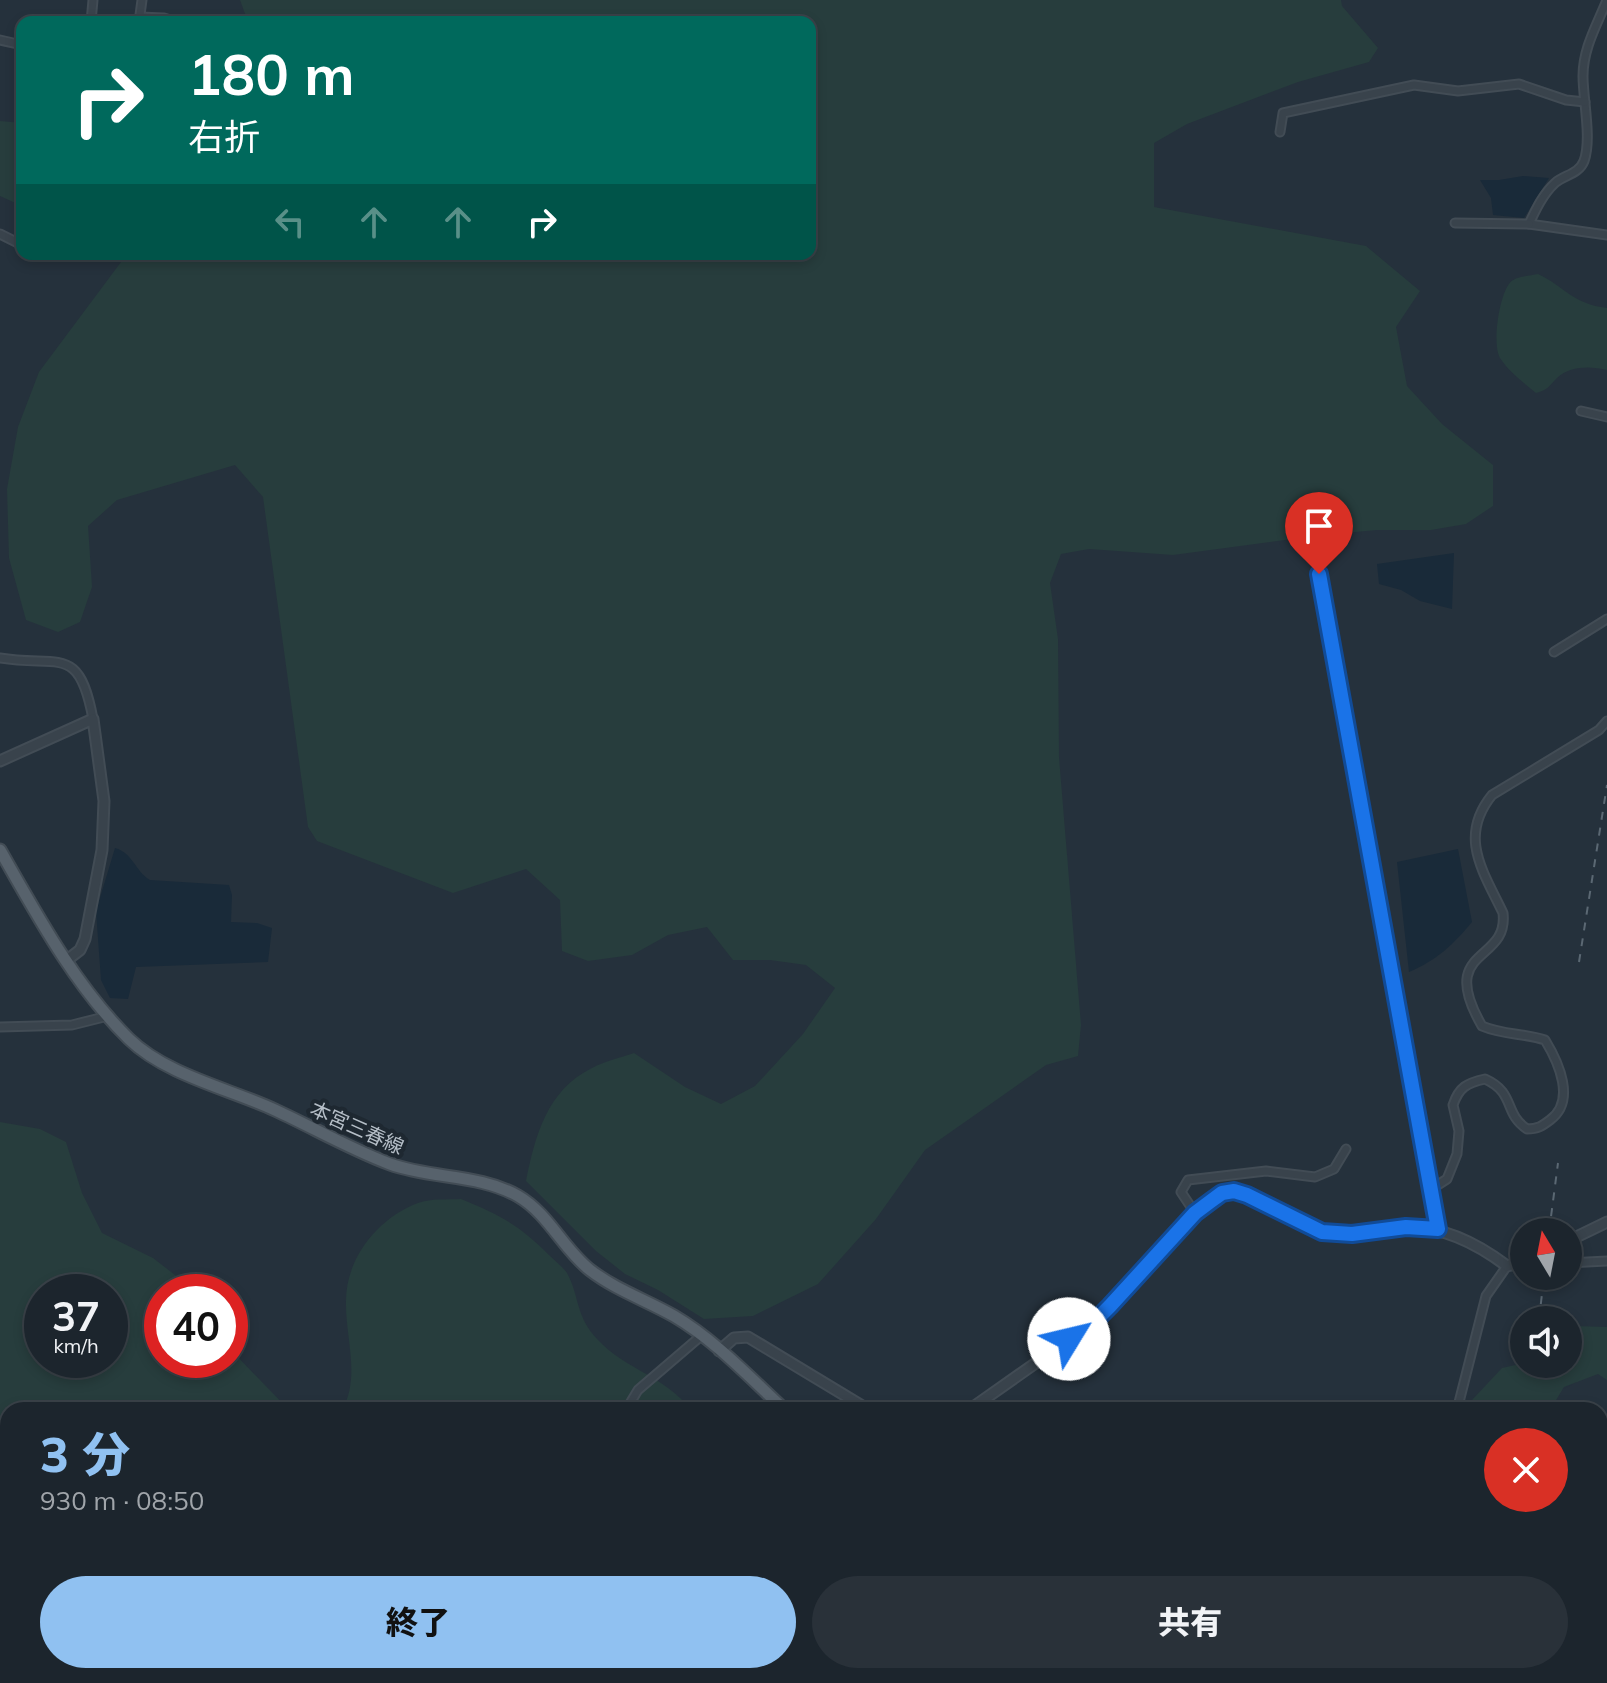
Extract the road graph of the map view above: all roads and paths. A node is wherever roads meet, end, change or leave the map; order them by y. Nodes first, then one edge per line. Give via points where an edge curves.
1 (1607, 0) edge
2 (1585, 102) junction
3 (1280, 132) dead end
4 (1455, 223) dead end
5 (1529, 224) junction
6 (1607, 235) edge
7 (1581, 411) dead end
8 (1607, 417) edge
9 (1319, 574) dead end
10 (1607, 619) edge
11 (1554, 652) dead end
12 (0, 658) edge
13 (93, 719) junction
14 (1607, 721) edge
15 (0, 761) edge
16 (0, 850) edge
17 (67, 960) junction
18 (108, 1016) junction
19 (0, 1027) edge
20 (1346, 1149) dead end
21 (1433, 1188) junction
22 (1195, 1213) junction
23 (1607, 1222) edge
24 (1438, 1229) junction
25 (1582, 1234) edge
26 (1607, 1261) edge
27 (1582, 1262) edge
28 (1510, 1265) edge
29 (1507, 1266) junction
30 (701, 1336) junction
31 (719, 1351) junction
32 (631, 1402) edge
33 (776, 1402) edge
34 (856, 1402) edge
35 (980, 1402) edge
36 (1459, 1402) edge

1 - 2 street via 1585,55
2 - 3 street via 1519,84 1458,91 1414,85 1283,113
2 - 5 street via 1583,164 1558,180
4 - 5 street
5 - 6 street
7 - 8 street
9 - 21 street
10 - 11 street
12 - 13 street via 73,666
13 - 15 street
13 - 17 street via 104,801 102,850 85,939
14 - 21 street via 1492,795 1475,829 1475,849 1504,924 1498,940 1468,969 1468,998 1482,1026 1545,1040 1559,1069 1563,1105 1539,1129 1527,1129 1514,1117 1497,1084 1485,1079 1465,1085 1453,1105 1457,1154 1447,1179
16 - 17 main road, 本宮三春線
17 - 18 main road, 本宮三春線
18 - 19 street via 63,1026
18 - 30 main road, 本宮三春線 via 153,1056 362,1153 408,1170 487,1184 518,1196 543,1216 587,1268
20 - 22 street via 1334,1169 1315,1177 1266,1171 1188,1180 1181,1192
21 - 24 street
22 - 24 street via 1222,1193 1234,1191 1322,1232
22 - 35 street via 1094,1322
23 - 25 street
24 - 29 street
26 - 27 street
28 - 29 street
29 - 36 street via 1486,1296
30 - 31 main road, 本宮三春線
30 - 32 street
31 - 33 main road, 本宮三春線
31 - 34 street via 734,1338 748,1337

